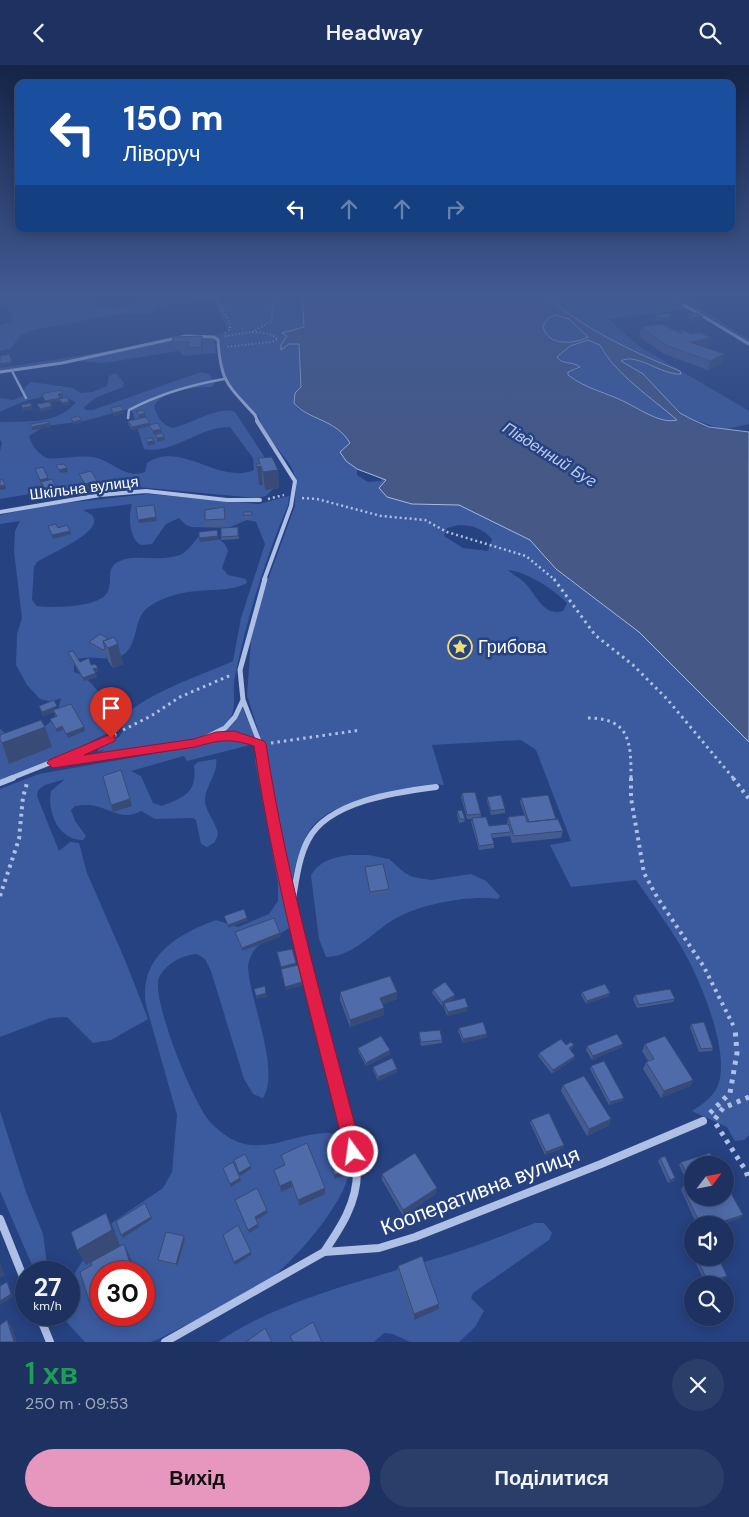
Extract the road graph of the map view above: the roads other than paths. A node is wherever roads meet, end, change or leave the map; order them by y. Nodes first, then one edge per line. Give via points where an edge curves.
1 (101, 355) edge
2 (219, 355) edge
3 (12, 371) junction
4 (0, 372) edge
5 (224, 379) junction
6 (26, 398) dead end
7 (128, 418) dead end
8 (260, 501) road end
9 (0, 511) edge
10 (243, 700) junction
11 (114, 735) road end
12 (216, 736) junction
13 (260, 744) junction
14 (53, 763) junction
15 (0, 783) edge
16 (436, 787) dead end
17 (292, 907) junction
18 (703, 1121) road end
19 (0, 1219) edge
20 (324, 1253) junction
21 (17, 1261) edge
22 (43, 1326) edge
23 (50, 1342) edge
24 (165, 1342) edge

1 - 3 street
2 - 5 street
3 - 4 street
3 - 6 lane
5 - 7 lane via 153,398 130,410
5 - 10 street via 255,415 295,481 291,506 264,581 240,670
8 - 9 street, Шкільна вулиця via 146,491
10 - 12 street via 232,721
10 - 13 street
11 - 14 street
12 - 13 street via 234,735
12 - 14 street via 195,743
13 - 17 street via 268,801
14 - 15 street
16 - 17 street via 360,803 319,824 302,855
17 - 20 street via 353,1152 358,1184 351,1204
18 - 20 street, Кооперативна вулиця via 415,1237 380,1248
19 - 21 street
20 - 24 street, Кооперативна вулиця
22 - 23 street

